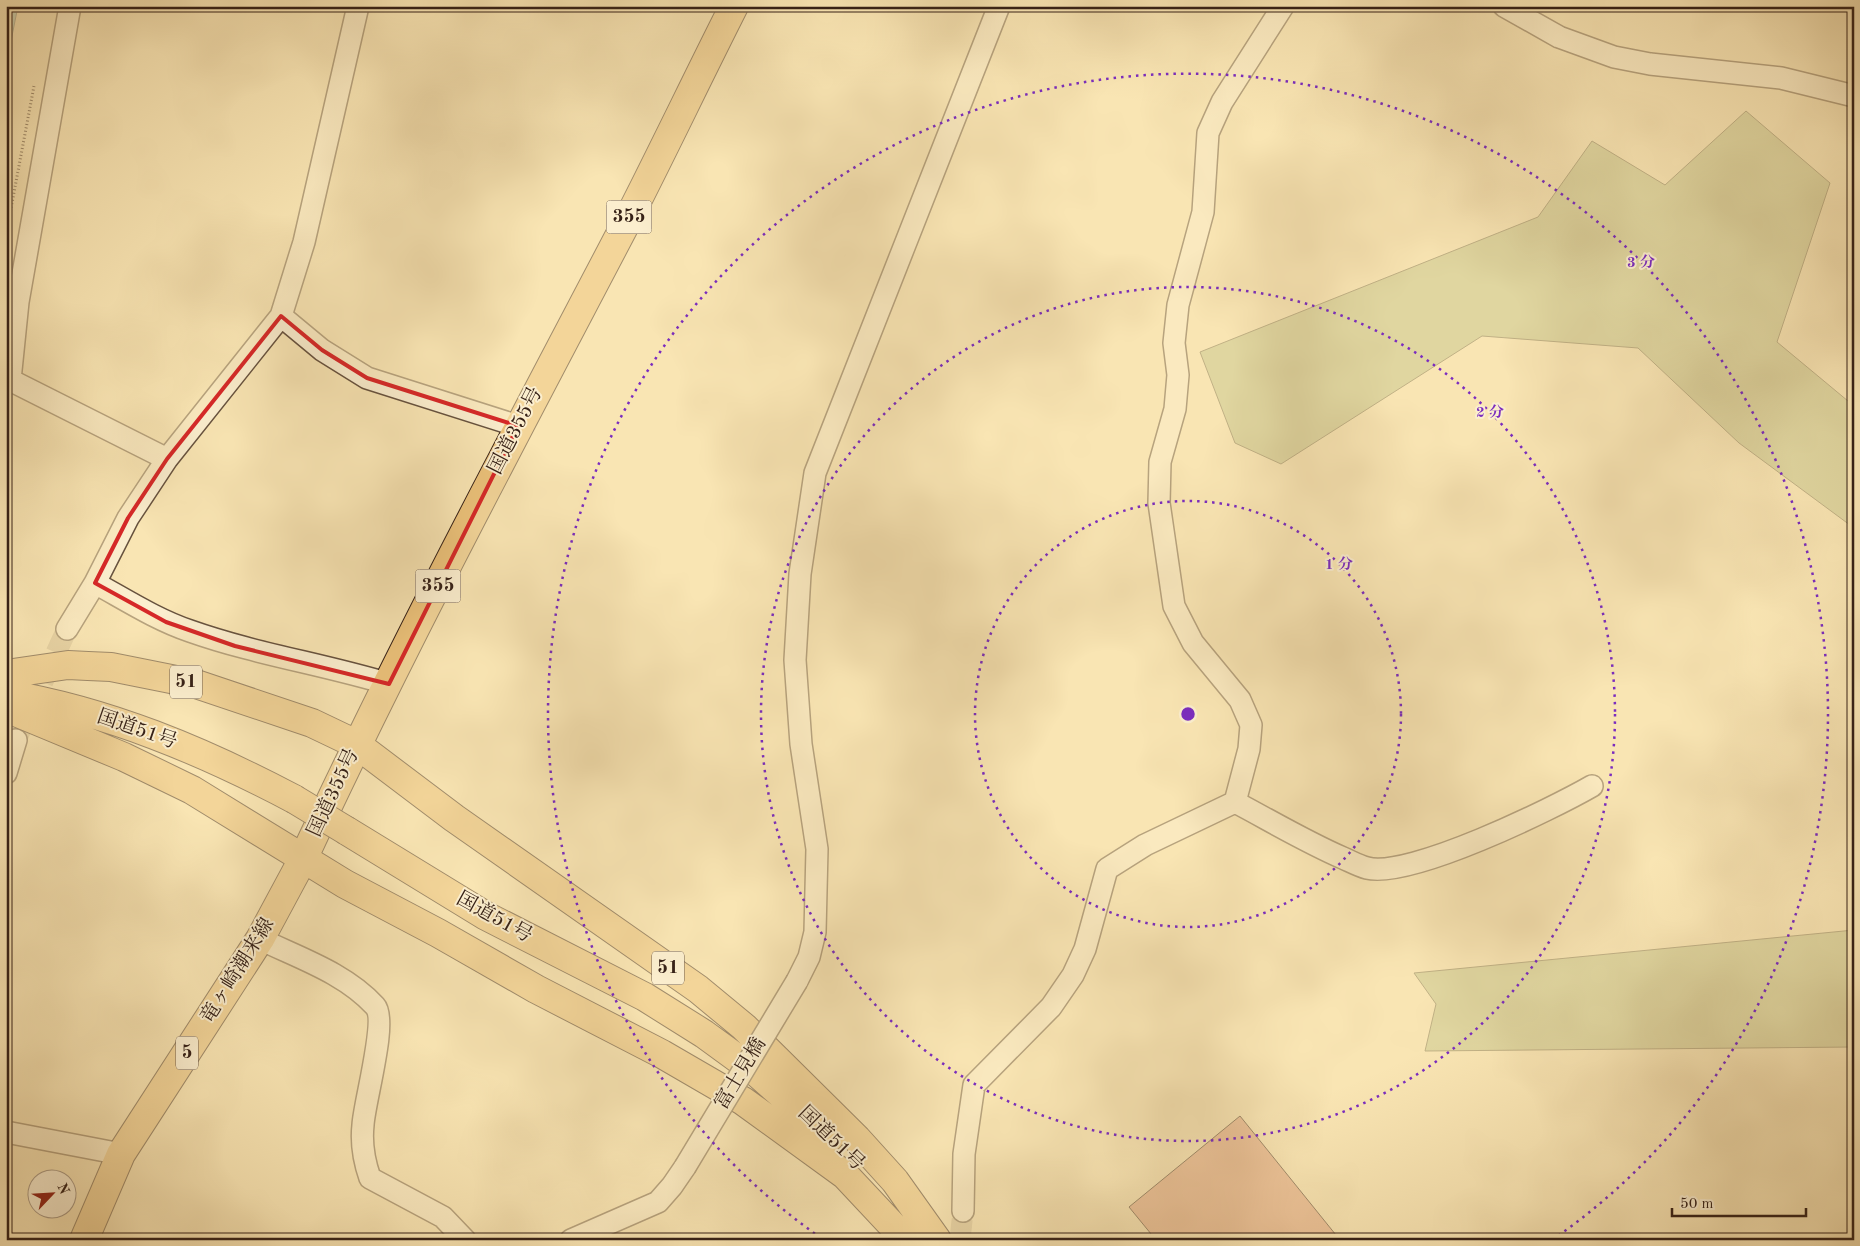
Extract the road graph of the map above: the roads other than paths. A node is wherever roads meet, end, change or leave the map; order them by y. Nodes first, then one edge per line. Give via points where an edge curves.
1 (70, 6) edge
2 (358, 6) edge
3 (734, 6) edge
4 (999, 6) edge
5 (1283, 6) edge
6 (1504, 6) edge
7 (1854, 96) edge
8 (281, 316) junction
9 (518, 426) junction
10 (167, 458) junction
11 (95, 583) junction
12 (67, 629) tunnel mouth
13 (6, 674) edge
14 (389, 684) junction
15 (6, 694) edge
16 (6, 708) edge
17 (16, 740) tunnel mouth
18 (356, 744) junction
19 (6, 773) edge
20 (1592, 786) dead end
21 (1235, 802) junction
22 (303, 859) junction
23 (260, 939) junction
24 (6, 1132) edge
25 (121, 1154) junction
26 (963, 1211) tunnel mouth
27 (84, 1240) edge
28 (465, 1240) edge
29 (571, 1240) edge
30 (906, 1240) edge
31 (922, 1240) edge
32 (937, 1240) edge

1 - 10 street via 18,302 10,380
2 - 8 street via 304,242
3 - 9 main road, 国道355号 / 355 via 626,223
4 - 29 street, 富士見橋, bridge via 814,473 800,574 795,660 801,744 817,849 815,932 809,957 797,982 672,1186 658,1202
5 - 21 street via 1222,102 1208,132 1203,212 1178,305 1174,343 1178,375 1175,409 1160,462 1159,503 1174,606 1193,643 1240,700 1251,724 1249,749
6 - 7 street via 1559,37 1614,56 1650,64 1781,78
8 - 9 street via 322,350 367,378
8 - 10 street
9 - 14 main road, 国道355号 / 355
10 - 11 street via 128,518
11 - 12 street
11 - 14 street via 166,622 190,631 235,646
13 - 18 main road, 51 via 68,666 111,667 196,684 312,723
14 - 18 main road, 国道355号 / 355
15 - 31 main road, 国道51号 / 51, bridge via 80,710 199,752 294,799 486,916 645,998 711,1039 811,1118 854,1160
16 - 22 main road via 124,757 192,790
17 - 19 street
18 - 22 main road, 国道355号 / 355
18 - 32 main road, 51 via 454,818 698,990 744,1027 857,1138 895,1181
20 - 21 street via 1560,805 1430,860 1390,869 1368,869 1324,850
21 - 26 street via 1146,845 1107,869 1085,949 1073,975 1051,1007 974,1085 964,1154
22 - 23 main road, 竜ヶ崎潮来線 / 5
22 - 30 main road via 743,1101 845,1175
23 - 25 main road, 竜ヶ崎潮来線 / 5
23 - 28 street via 341,978 376,1007 380,1026 362,1126 364,1162 370,1178 443,1217
24 - 25 street
25 - 27 main road, 竜ヶ崎潮来線 / 5

